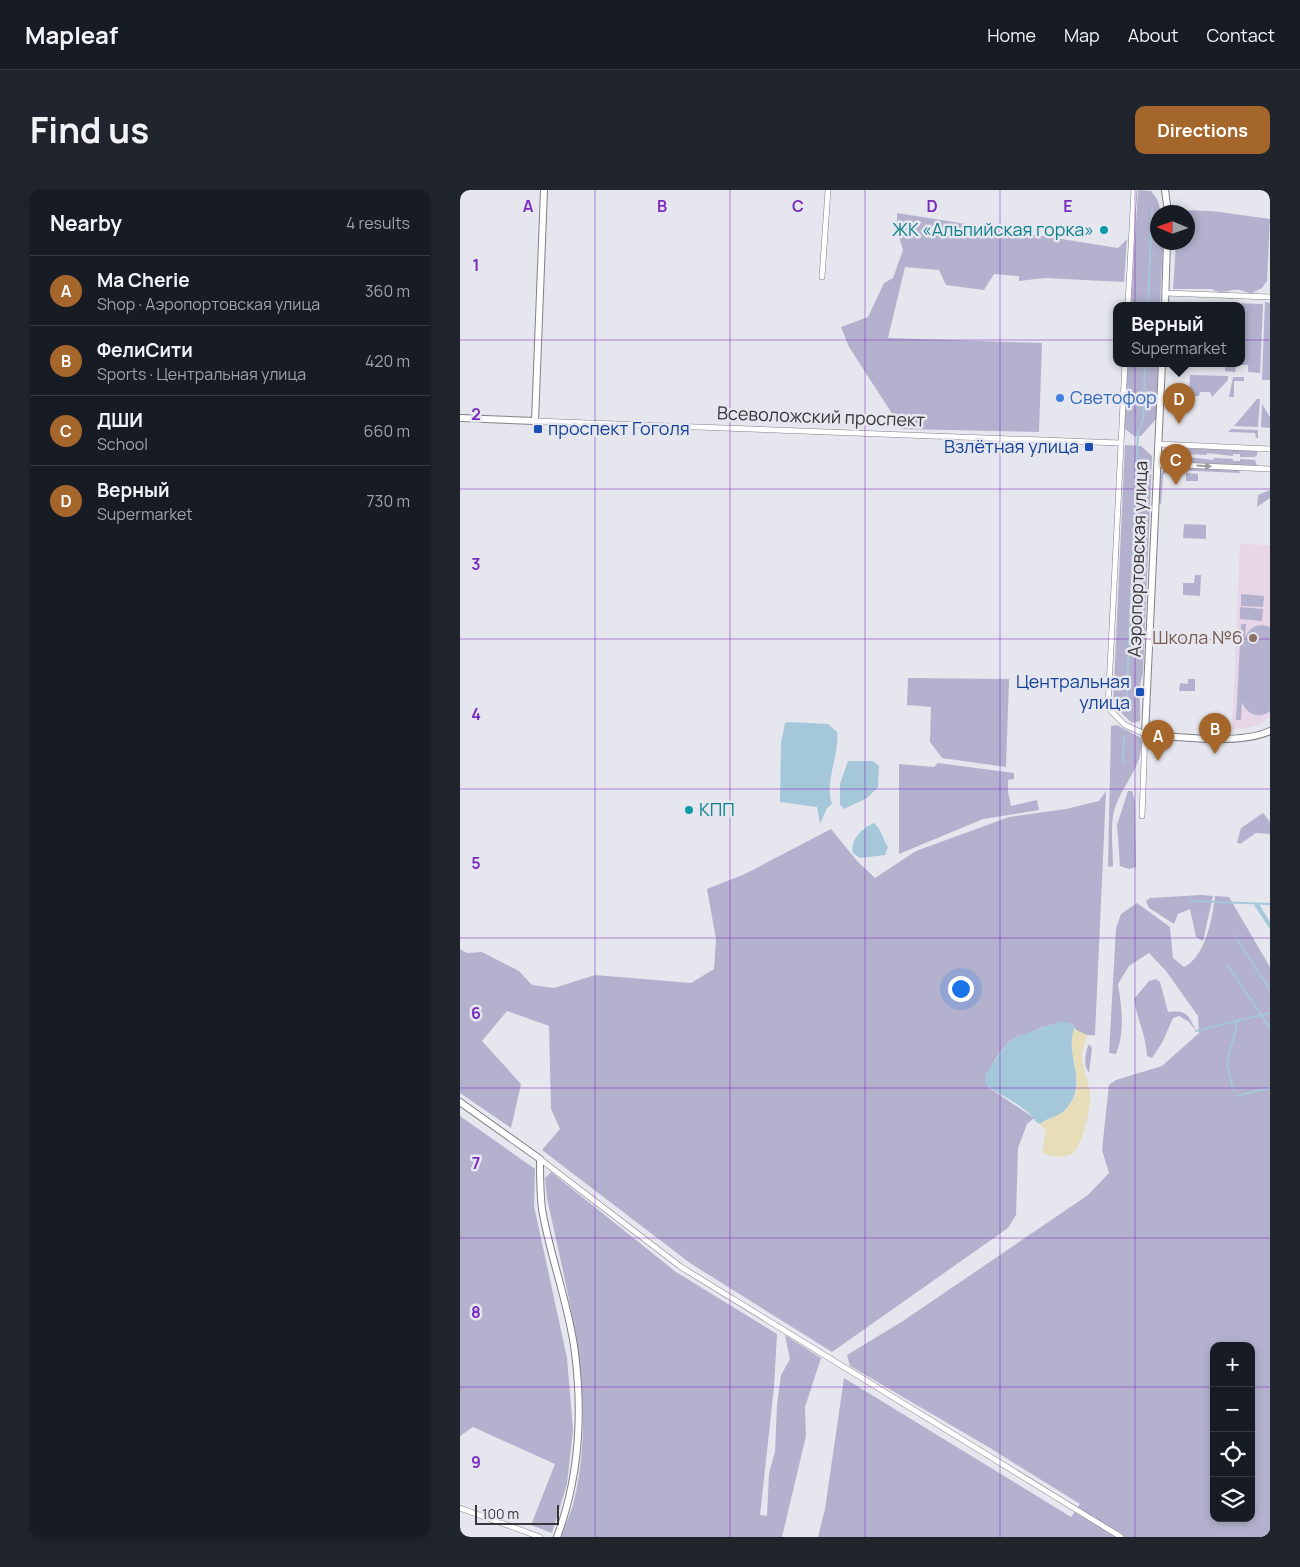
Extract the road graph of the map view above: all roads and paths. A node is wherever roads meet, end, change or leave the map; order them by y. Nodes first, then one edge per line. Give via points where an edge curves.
1 (544, 190) edge
2 (828, 190) edge
3 (1134, 190) edge
4 (1165, 190) edge
5 (1167, 205) edge
6 (1167, 250) edge
7 (822, 276) dead end
8 (1165, 293) junction
9 (1270, 297) edge
10 (1128, 302) edge
11 (1164, 302) edge
12 (1125, 367) edge
13 (1162, 367) edge
14 (460, 418) edge
15 (535, 421) junction
16 (1120, 443) junction
17 (1158, 444) junction
18 (1270, 449) edge
19 (1157, 464) junction
20 (1270, 469) edge
21 (1270, 731) edge
22 (1146, 734) junction
23 (1142, 816) dead end
24 (460, 1102) edge
25 (540, 1159) junction
26 (460, 1508) edge
27 (540, 1537) edge
28 (557, 1537) edge
29 (1121, 1537) edge

1 - 15 street
2 - 7 street
3 - 10 street
4 - 5 street
6 - 8 street
8 - 9 street
8 - 11 street
12 - 16 street
13 - 17 street, Аэропортовская улица
14 - 15 street, Всеволожский проспект
15 - 16 street, Всеволожский проспект
16 - 22 street via 1108,708 1125,725
17 - 18 street
17 - 19 street, Аэропортовская улица
19 -> 20 street
19 - 22 street, Аэропортовская улица
21 - 22 street via 1240,739
22 - 23 street, Аэропортовская улица
24 - 25 street
25 - 28 street via 542,1211 575,1353 580,1425 574,1483
25 - 29 street via 681,1267
26 - 27 street

